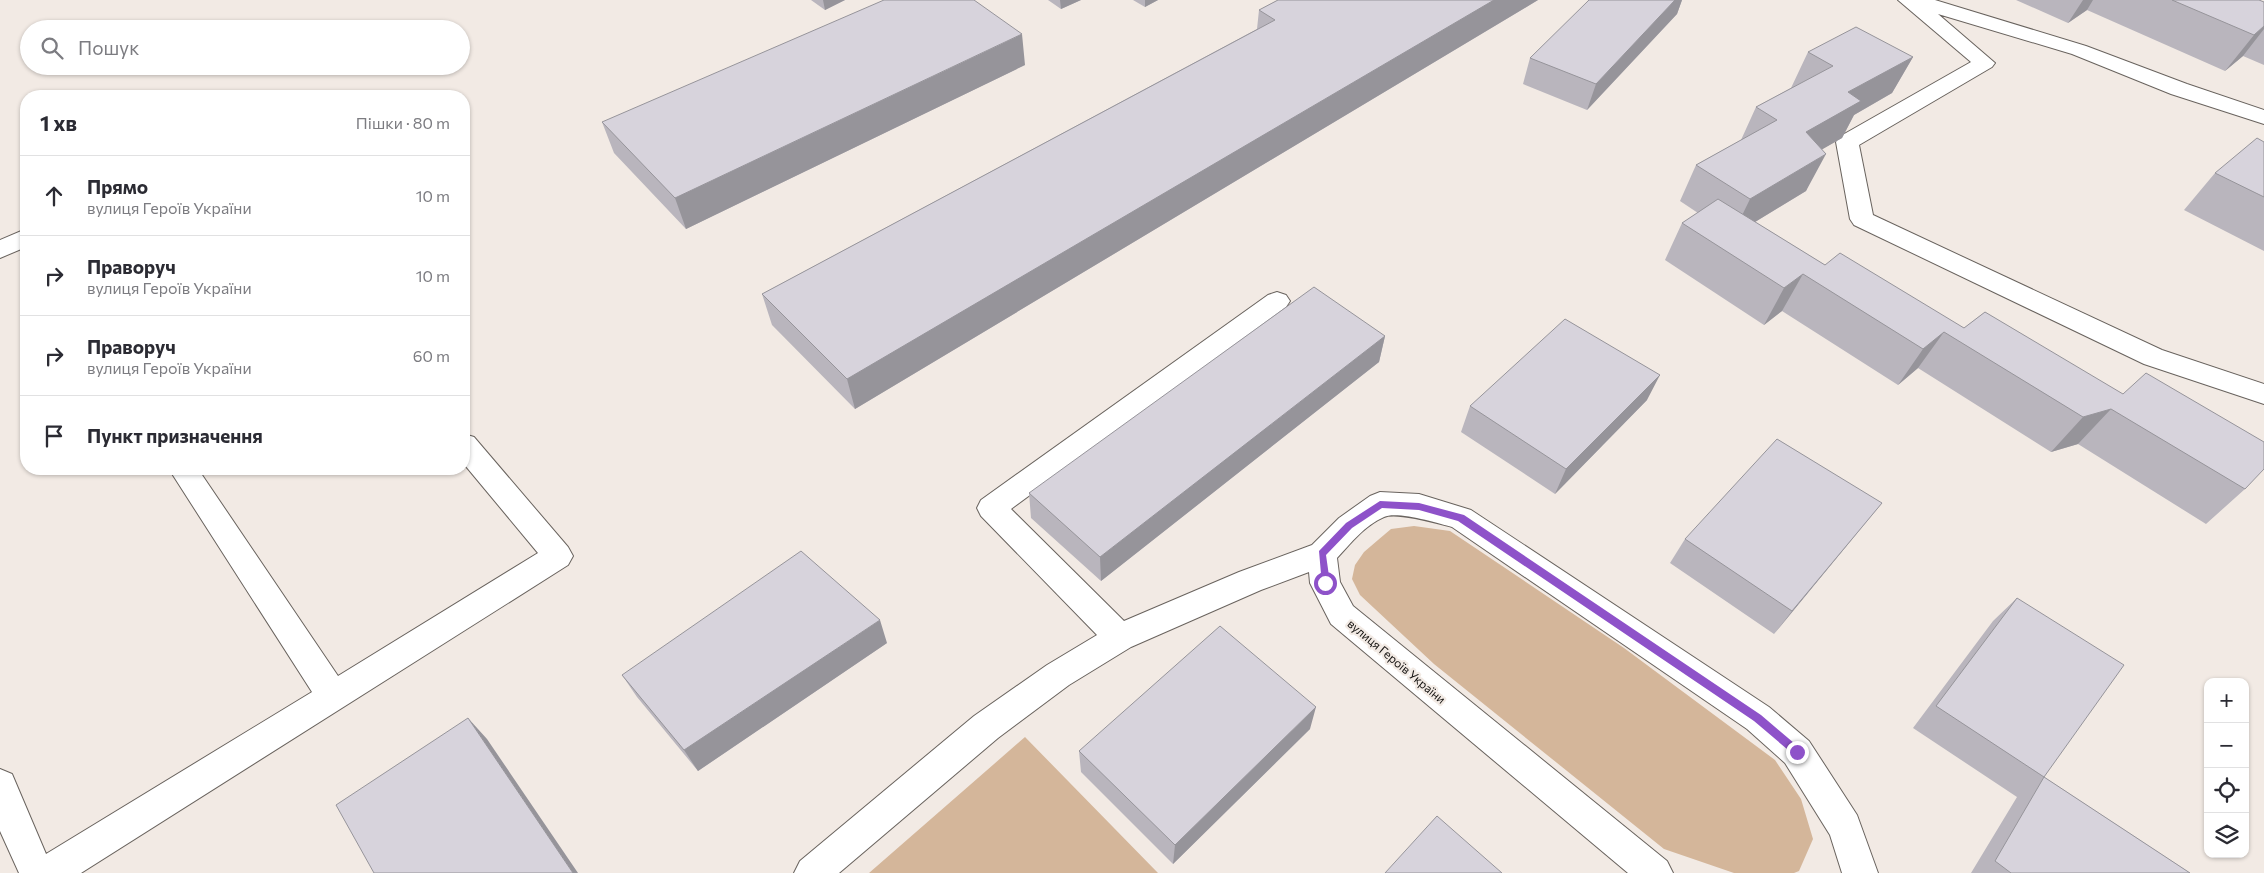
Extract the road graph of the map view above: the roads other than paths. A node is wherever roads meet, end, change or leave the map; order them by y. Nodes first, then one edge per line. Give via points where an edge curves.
1 (1908, 0) edge
2 (1916, 0) edge
3 (2264, 117) edge
4 (20, 240) edge
5 (0, 250) edge
6 (1276, 302) dead end
7 (2264, 394) edge
8 (470, 452) edge
9 (187, 475) edge
10 (1322, 554) junction
11 (1120, 636) junction
12 (333, 696) junction
13 (0, 785) edge
14 (9, 834) edge
15 (37, 873) edge
16 (49, 873) edge
17 (812, 873) edge
18 (1655, 873) edge
19 (1860, 873) edge

1 - 7 street via 1985,63 1847,142 1862,219 2153,357
2 - 3 street via 1965,18 2079,50 2179,89
4 - 5 street
6 - 11 street via 991,508
8 - 12 street via 558,556
9 - 12 street
10 - 11 street
10 - 18 street, вулиця Героїв України via 1325,583 1342,615
10 - 19 street via 1349,526 1380,504 1419,506 1461,518 1758,718 1797,752 1845,826
11 - 17 street via 1058,675 986,727
12 - 16 street
13 - 14 street
14 - 15 street

